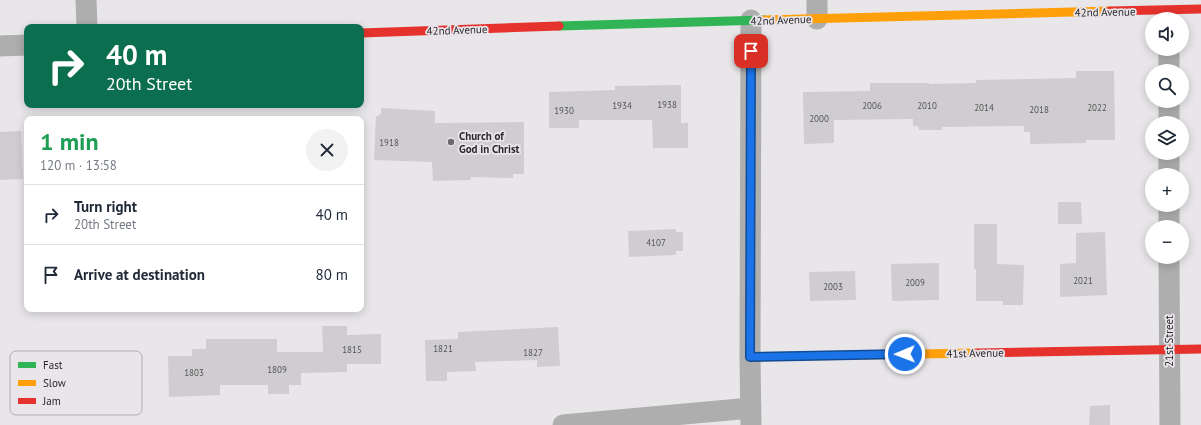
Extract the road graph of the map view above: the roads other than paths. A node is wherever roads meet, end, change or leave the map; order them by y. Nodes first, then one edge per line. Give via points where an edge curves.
1 (86, 0) edge
2 (817, 9) edge
3 (1201, 9) edge
4 (1182, 12) edge
5 (1145, 14) edge
6 (751, 20) junction
7 (87, 24) edge
8 (364, 33) edge
9 (24, 45) edge
10 (0, 46) edge
11 (1169, 264) edge
12 (1169, 349) junction
13 (1201, 349) edge
14 (750, 357) junction
15 (751, 416) edge
16 (563, 425) edge
17 (1170, 425) edge

1 - 7 street
2 - 5 street, 42nd Avenue
2 - 6 street, 42nd Avenue
3 - 4 street, 42nd Avenue
6 - 8 street, 42nd Avenue
6 - 14 street
9 - 10 street
11 - 12 street, 21st Street
12 - 13 street, 41st Avenue
12 - 14 street, 41st Avenue
12 - 17 street, 21st Street
14 - 15 street
15 - 16 street

